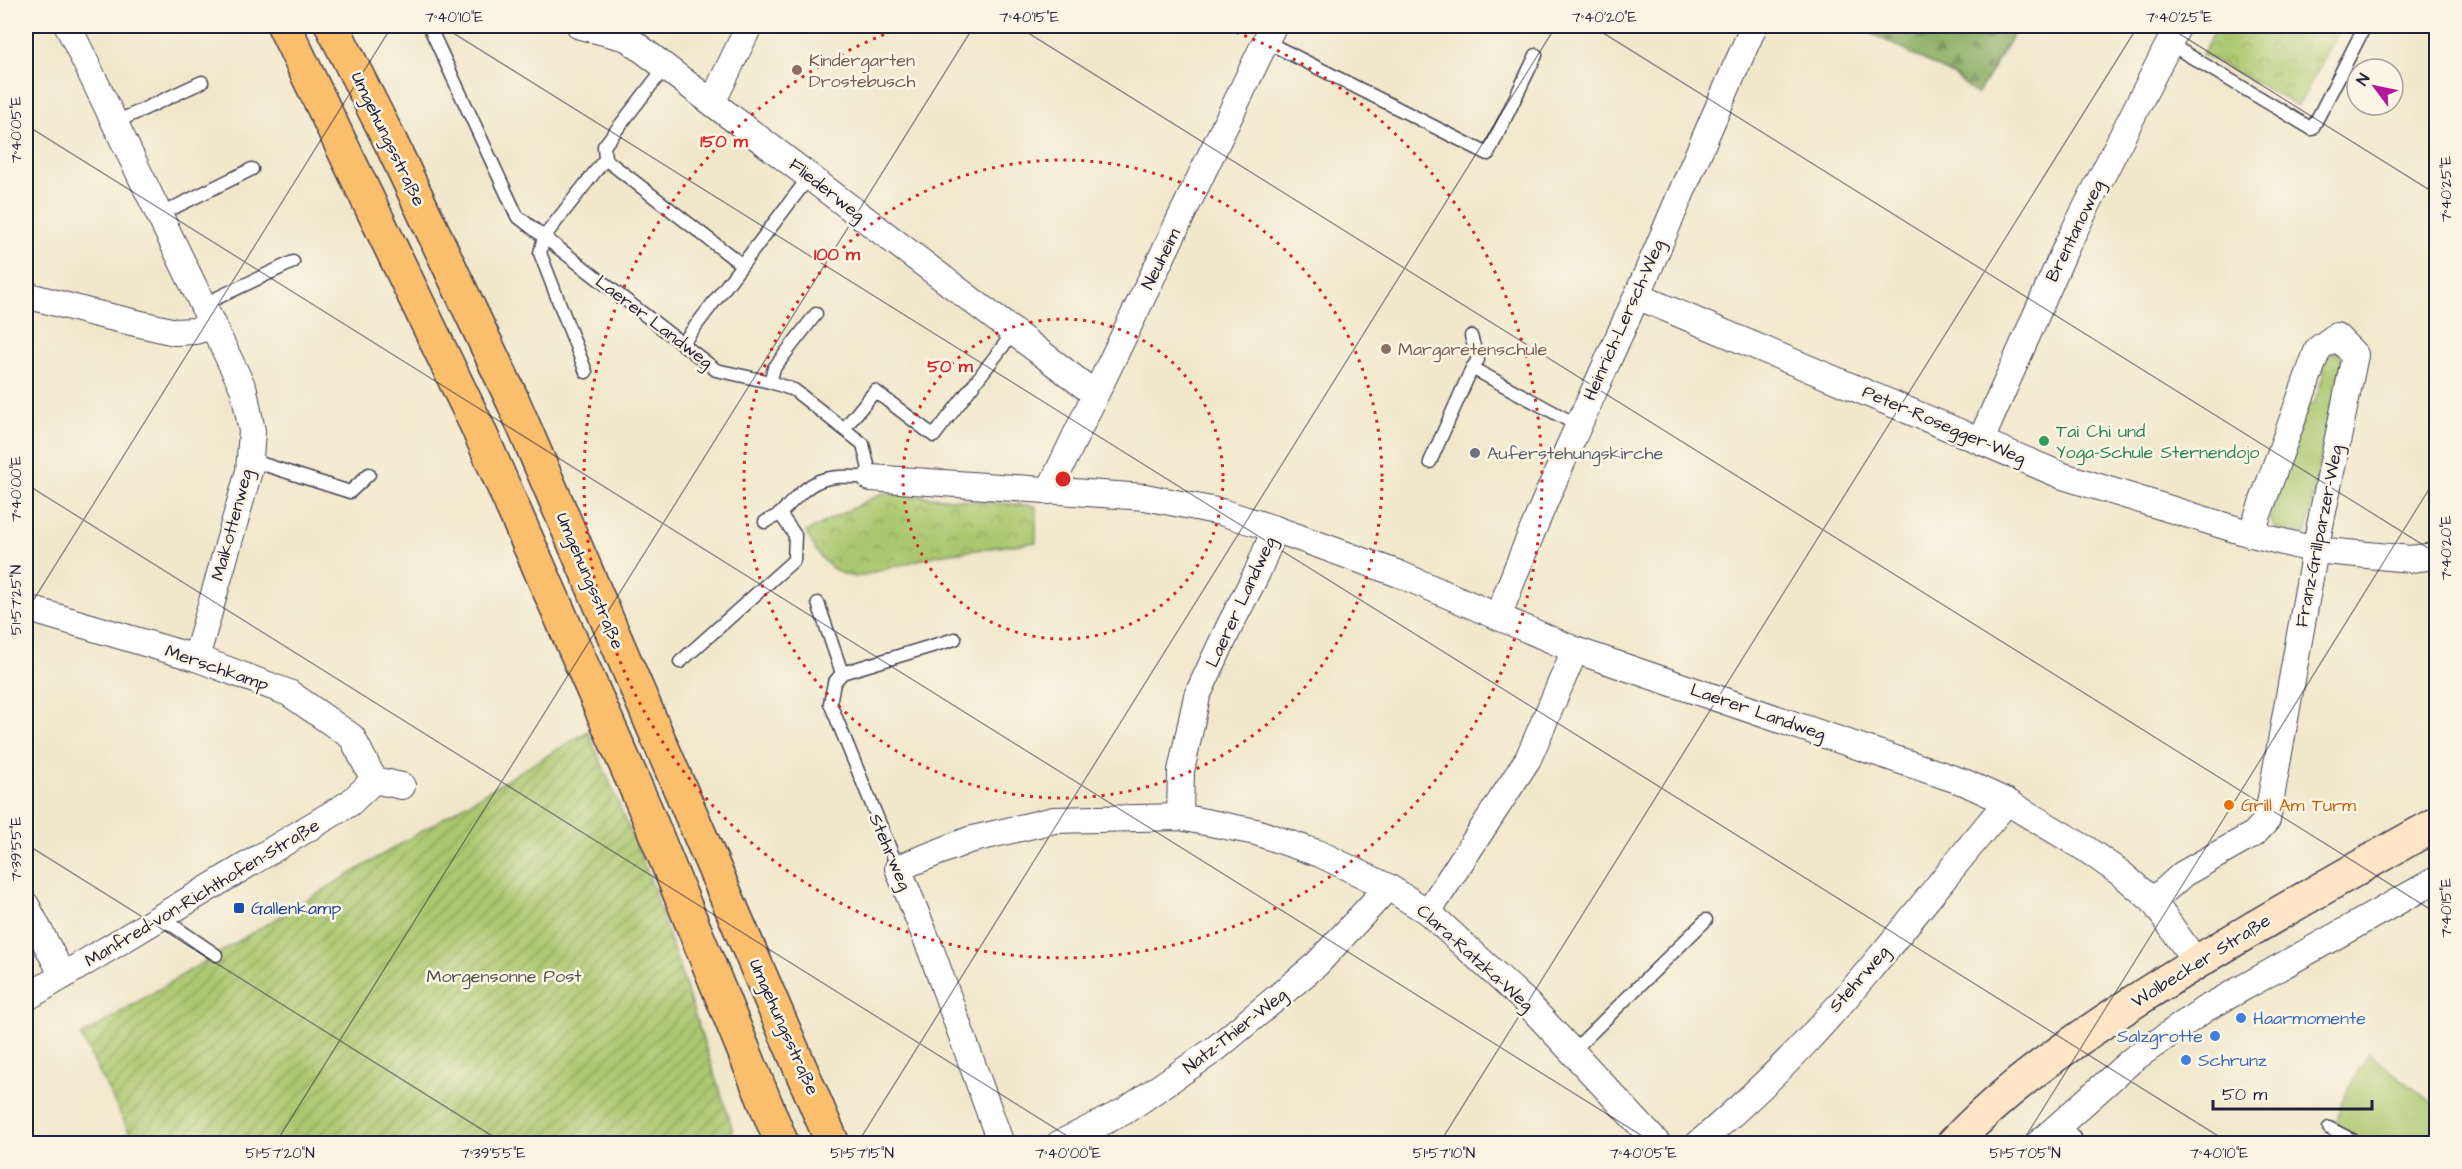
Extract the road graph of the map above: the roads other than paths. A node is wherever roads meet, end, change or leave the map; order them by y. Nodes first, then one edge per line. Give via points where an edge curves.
1 (284, 26) edge
2 (332, 26) edge
3 (429, 26) edge
4 (580, 26) edge
5 (749, 26) edge
6 (1754, 26) edge
7 (2365, 26) edge
8 (73, 27) edge
9 (1269, 34) edge
10 (2173, 34) edge
11 (1536, 55) dead end
12 (666, 66) junction
13 (202, 82) dead end
14 (713, 101) junction
15 (114, 123) junction
16 (605, 159) junction
17 (252, 169) dead end
18 (810, 177) junction
19 (159, 215) junction
20 (544, 237) junction
21 (293, 262) dead end
22 (741, 264) junction
23 (26, 295) edge
24 (1636, 296) junction
25 (816, 314) dead end
26 (207, 315) junction
27 (1014, 332) junction
28 (1471, 336) dead end
29 (682, 344) junction
30 (1472, 368) junction
31 (586, 372) dead end
32 (770, 382) junction
33 (1095, 394) junction
34 (1577, 424) junction
35 (844, 429) junction
36 (1981, 440) junction
37 (250, 460) junction
38 (1430, 462) dead end
39 (369, 474) dead end
40 (871, 478) junction
41 (1049, 491) junction
42 (780, 514) junction
43 (765, 522) dead end
44 (1275, 528) junction
45 (2251, 534) junction
46 (2315, 550) junction
47 (2436, 556) edge
48 (818, 603) dead end
49 (26, 608) edge
50 (1498, 617) junction
51 (956, 639) dead end
52 (1575, 650) junction
53 (196, 658) junction
54 (680, 662) dead end
55 (842, 673) junction
56 (374, 780) junction
57 (402, 786) dead end
58 (2007, 802) junction
59 (1180, 817) junction
60 (2436, 824) edge
61 (898, 868) junction
62 (2436, 880) edge
63 (1388, 887) junction
64 (2153, 901) junction
65 (26, 905) edge
66 (1428, 912) junction
67 (162, 918) junction
68 (1706, 920) dead end
69 (216, 955) dead end
70 (2196, 962) junction
71 (63, 976) junction
72 (26, 998) edge
73 (1572, 1052) junction
74 (2060, 1123) junction
75 (2329, 1128) dead end
76 (782, 1143) edge
77 (833, 1143) edge
78 (1001, 1143) edge
79 (1059, 1143) edge
80 (1658, 1143) edge
81 (1698, 1143) edge
82 (1953, 1143) edge
83 (2038, 1143) edge
84 (2080, 1143) edge
85 (2360, 1143) edge

1 - 76 highway via 477,426 647,813
2 - 77 highway, Umgehungsstraße via 512,399
3 - 20 lane, Laerer Landweg via 518,216
4 - 12 street, Fliederweg via 627,38
5 - 14 street
6 - 24 street, Heinrich-Lersch-Weg
7 - 10 lane via 2312,129
8 - 15 street, Maikottenweg
9 - 11 lane via 1488,154
9 - 33 street, Neuheim
10 - 36 street, Brentanoweg via 2067,245
12 - 14 street, Fliederweg
12 - 16 lane via 604,146
13 - 15 lane
14 - 18 street, Fliederweg
15 - 19 street, Maikottenweg
16 - 20 lane
16 - 22 lane
17 - 19 lane
18 - 22 lane
18 - 27 street, Fliederweg
19 - 26 street, Maikottenweg
20 - 29 lane, Laerer Landweg
20 - 31 lane via 540,253
21 - 26 lane
22 - 29 lane
23 - 26 street via 175,332 195,331
24 - 34 street, Heinrich-Lersch-Weg
24 - 36 street, Peter-Rosegger-Weg
25 - 32 lane via 774,368
26 - 37 street, Maikottenweg via 244,390 252,431
27 - 33 street, Fliederweg
27 - 35 lane via 934,436 875,391
28 - 30 lane via 1478,360
29 - 32 lane, Laerer Landweg via 716,370
30 - 34 lane
30 - 38 lane
32 - 35 lane, Laerer Landweg via 794,390
33 - 41 street, Neuheim
34 - 50 street, Heinrich-Lersch-Weg
35 - 40 lane, Laerer Landweg via 863,444
36 - 45 street, Peter-Rosegger-Weg via 2063,476
37 - 39 lane via 351,492
37 - 53 street, Maikottenweg
40 - 41 street, Laerer Landweg
40 - 42 lane, Laerer Landweg via 816,480
41 - 44 street, Laerer Landweg via 1145,497 1221,512
42 - 43 lane, Laerer Landweg
42 - 54 lane via 795,535 794,560
44 - 50 street, Laerer Landweg via 1399,574
44 - 59 street, Laerer Landweg via 1197,696 1181,771
45 - 46 street, Peter-Rosegger-Weg
45 - 46 street, Franz-Grillparzer-Weg via 2318,349 2336,336 2355,356
46 - 47 street, Peter-Rosegger-Weg via 2410,559
46 - 64 street, Franz-Grillparzer-Weg via 2267,820 2254,834 2183,874
48 - 55 lane
49 - 53 street, Merschkamp
50 - 52 street, Laerer Landweg
51 - 55 lane
52 - 58 street, Laerer Landweg via 1966,783
52 - 66 street via 1528,759
53 - 56 street, Merschkamp via 289,693 352,737
55 - 61 lane, Stehrweg via 834,683 830,703
56 - 57 street
56 - 67 street, Manfred-von-Richthofen-Straße via 350,803
58 - 64 street, Laerer Landweg via 2086,849
58 - 81 street, Stehrweg via 1805,1043
59 - 61 street, Clara-Ratzka-Weg via 1054,820 969,840
59 - 63 street, Clara-Ratzka-Weg via 1266,835 1320,854
60 - 70 main road, Wolbecker Straße
61 - 78 street, Stehrweg
62 - 74 street via 2205,1009 2132,1060
63 - 66 street, Clara-Ratzka-Weg
63 - 79 street, Natz-Thier-Weg via 1317,964 1214,1050 1125,1112
64 - 70 street, Laerer Landweg
65 - 71 street
66 - 73 street, Clara-Ratzka-Weg via 1526,1002
67 - 69 lane
67 - 71 street, Manfred-von-Richthofen-Straße
68 - 73 lane
70 - 82 main road, Wolbecker Straße via 2032,1072
71 - 72 street, Manfred-von-Richthofen-Straße
73 - 80 street, Clara-Ratzka-Weg
74 - 83 street
74 - 84 lane
75 - 85 lane

